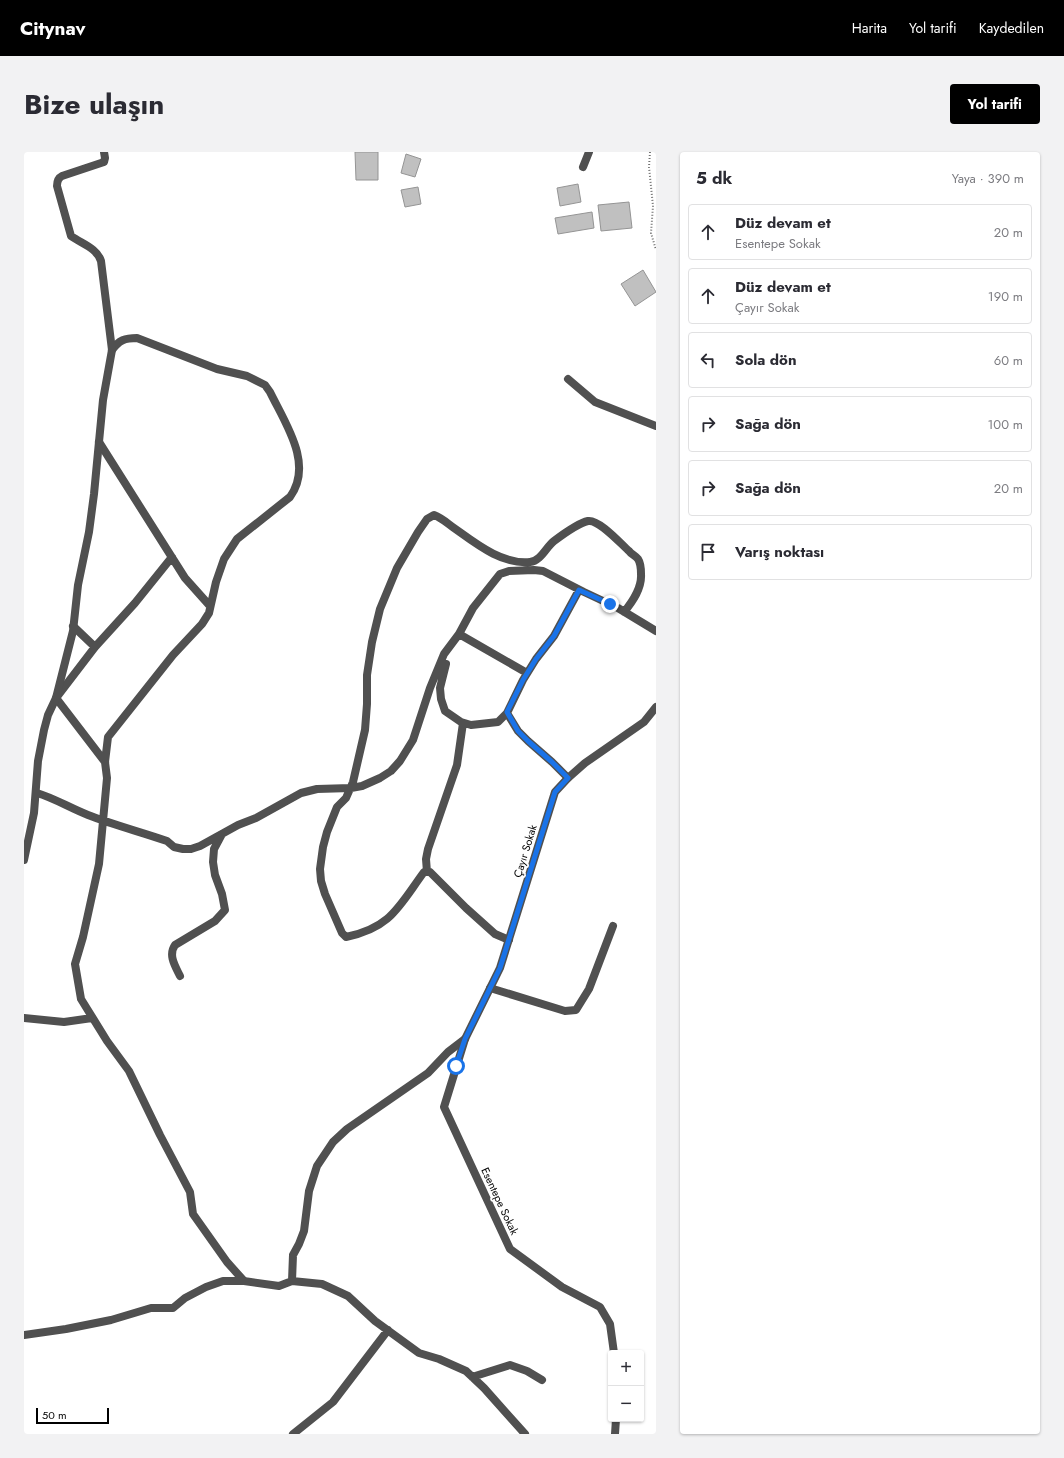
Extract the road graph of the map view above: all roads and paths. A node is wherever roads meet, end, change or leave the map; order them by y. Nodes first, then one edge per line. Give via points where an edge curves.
1 (104, 152) edge
2 (589, 152) edge
3 (650, 152) edge
4 (583, 167) dead end
5 (656, 250) edge
6 (112, 350) junction
7 (568, 379) dead end
8 (656, 426) edge
9 (99, 442) junction
10 (172, 557) junction
11 (579, 590) junction
12 (210, 606) junction
13 (624, 612) junction
14 (74, 626) junction
15 (656, 632) edge
16 (459, 634) junction
17 (452, 644) junction
18 (95, 647) junction
19 (527, 673) junction
20 (56, 698) junction
21 (656, 707) edge
22 (507, 712) junction
23 (463, 723) junction
24 (105, 762) junction
25 (568, 778) junction
26 (351, 788) junction
27 (37, 793) junction
28 (103, 820) junction
29 (222, 833) junction
30 (24, 860) edge
31 (427, 872) junction
32 (613, 926) dead end
33 (510, 940) junction
34 (180, 976) dead end
35 (490, 988) junction
36 (24, 1018) edge
37 (92, 1018) junction
38 (465, 1039) junction
39 (245, 1281) junction
40 (292, 1281) junction
41 (388, 1330) junction
42 (24, 1335) edge
43 (614, 1350) edge
44 (472, 1377) junction
45 (542, 1380) dead end
46 (616, 1422) edge
47 (293, 1434) edge
48 (525, 1434) edge
49 (615, 1434) edge

1 - 6 street via 104,162 59,178 57,186 72,236 99,255
2 - 4 street
3 - 5 path via 653,206 651,233
6 - 9 street
6 - 12 street via 121,340 137,338 216,369 257,380 270,392 293,440 299,468 299,480 295,490 231,547 224,559
7 - 8 street via 595,402
9 - 10 street
9 - 14 street via 90,524 78,585
10 - 12 street via 185,578
10 - 18 street via 118,624
11 - 13 street
11 - 16 street via 543,572 529,570 500,574 473,608
11 - 19 street via 554,636
12 - 24 street via 202,624 173,655 108,737
13 - 15 street
13 - 26 street via 640,586 638,559 596,523 590,521 573,529 555,540 543,554 531,562 511,560 486,551 442,519 434,515 427,519 397,568 380,609 367,675 365,730
14 - 18 street
14 - 20 street
16 - 17 street
16 - 19 street
17 - 23 street via 440,688 441,698 445,711
17 - 26 street via 444,654 430,688 413,740 400,761 380,778
18 - 20 street
19 - 22 street
20 - 24 street
20 - 27 street via 48,715 38,761
21 - 25 street, Çayır Sokak via 644,722
22 - 23 street via 498,722 471,725
22 - 25 street via 518,731
23 - 31 street via 457,765 428,849
24 - 28 street via 108,778
25 - 33 street, Çayır Sokak via 555,792
26 - 29 street via 317,789 302,793
26 - 31 street via 337,807 327,832 320,868 325,894 342,934 346,937 357,935 386,921 399,908 424,872
27 - 28 street
27 - 30 street
28 - 29 street via 162,839 182,849 200,846
28 - 37 street via 99,864 75,964 81,999
29 - 34 street via 214,848 213,862 225,910 215,921 175,945 172,956
31 - 33 street via 435,876 495,934
32 - 35 street via 589,989 576,1010 565,1011
33 - 35 street, Çayır Sokak
35 - 38 street, Çayır Sokak
36 - 37 street via 64,1022
37 - 39 street via 129,1071 190,1192 193,1214 227,1262
38 - 40 street via 428,1073 347,1129 333,1142 317,1166 309,1191 304,1230 293,1255
38 - 43 street, Esentepe Sokak via 444,1107 510,1249 562,1287 600,1307 610,1324
39 - 40 street via 279,1286
39 - 42 street via 223,1281 185,1298 173,1308 151,1308 111,1320
40 - 41 street via 322,1284 348,1296
41 - 44 street via 419,1353 466,1371
41 - 47 street via 334,1402
44 - 45 street via 510,1365
44 - 48 street
46 - 49 street

